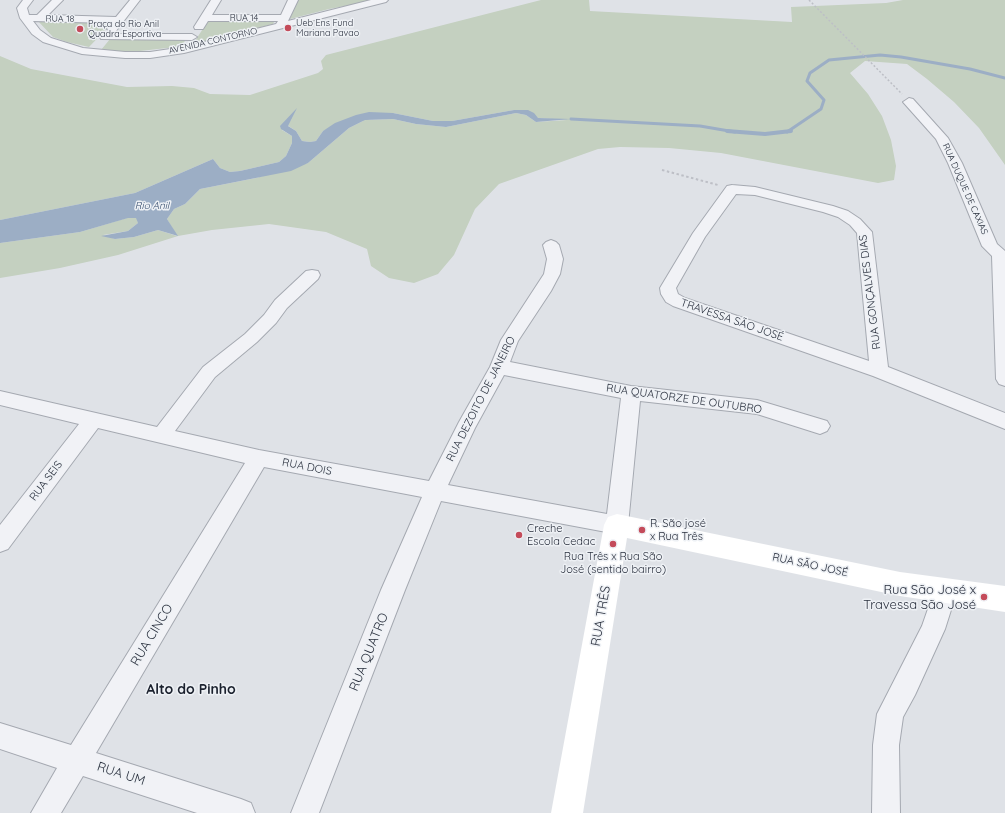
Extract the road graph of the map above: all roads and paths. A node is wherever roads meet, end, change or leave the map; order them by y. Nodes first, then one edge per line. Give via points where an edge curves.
1 (28, 0) edge
2 (58, 0) edge
3 (135, 0) edge
4 (216, 0) edge
5 (293, 0) edge
6 (383, 0) edge
7 (809, 0) edge
8 (371, 1) edge
9 (25, 18) junction
10 (40, 18) junction
11 (204, 18) junction
12 (119, 20) junction
13 (283, 22) junction
14 (105, 37) junction
15 (192, 37) junction
16 (184, 50) junction
17 (92, 53) junction
18 (909, 102) joint
19 (662, 170) dead end
20 (732, 189) junction
21 (552, 245) dead end
22 (1002, 256) edge
23 (312, 275) dead end
24 (499, 367) junction
25 (879, 371) junction
26 (1005, 379) edge
27 (631, 394) junction
28 (0, 398) edge
29 (92, 421) junction
30 (1005, 421) edge
31 (820, 426) dead end
32 (162, 434) junction
33 (259, 458) junction
34 (435, 491) junction
35 (617, 525) junction
36 (0, 542) edge
37 (945, 591) junction
38 (1005, 599) edge
39 (0, 736) edge
40 (76, 760) junction
41 (45, 813) edge
42 (241, 813) edge
43 (304, 813) edge
44 (567, 813) edge
45 (886, 813) edge

1 - 9 street via 22,8
2 - 10 street
3 - 12 street
4 - 11 street
5 - 13 street
6 - 8 street, AVENIDA CONTORNO
7 - 18 path
8 - 13 street, AVENIDA CONTORNO
9 - 10 street, RUA 18
9 - 17 street, AVENIDA CONTORNO via 36,32 47,40 70,49
10 - 12 street, RUA 18
11 - 13 street, RUA 14
11 - 15 street
12 - 14 street
13 - 16 street, AVENIDA CONTORNO
14 - 15 street
14 - 17 street
15 - 16 street
16 - 17 street, AVENIDA CONTORNO via 144,55
18 - 22 street, RUA DUQUE DE CAXIAS via 942,138 990,246
19 - 20 path
20 - 25 street, RUA GONÇALVES DIAS via 755,191 828,209 843,214 864,232
20 - 25 street, TRAVESSA SÃO JOSÉ via 698,236 668,288 672,298
21 - 24 street, RUA DEZOITO DE JANEIRO via 555,259 552,274 544,291 510,340
22 - 26 street, RUA DUQUE DE CAXIAS
23 - 32 street via 281,304 251,338 209,372
24 - 27 street, RUA QUATORZE DE OUTUBRO
24 - 34 street, RUA DEZOITO DE JANEIRO
25 - 30 street, TRAVESSA SÃO JOSÉ
27 - 31 street, RUA QUATORZE DE OUTUBRO via 757,407
27 - 35 street, RUA TRÊS
28 - 29 street, RUA DOIS
29 - 32 street, RUA DOIS
29 - 36 street, RUA SEIS
32 - 33 street, RUA DOIS
33 - 34 street, RUA DOIS
33 - 40 street, RUA CINCO
34 - 35 street, RUA DOIS
34 - 43 street, RUA QUATRO
35 - 37 street, RUA SÃO JOSÉ via 900,584
35 - 44 street, RUA TRÊS
37 - 38 street, RUA SÃO JOSÉ
37 - 45 street via 934,629 890,714 886,745
39 - 40 street, RUA UM
40 - 41 street, RUA CINCO
40 - 42 street, RUA UM

